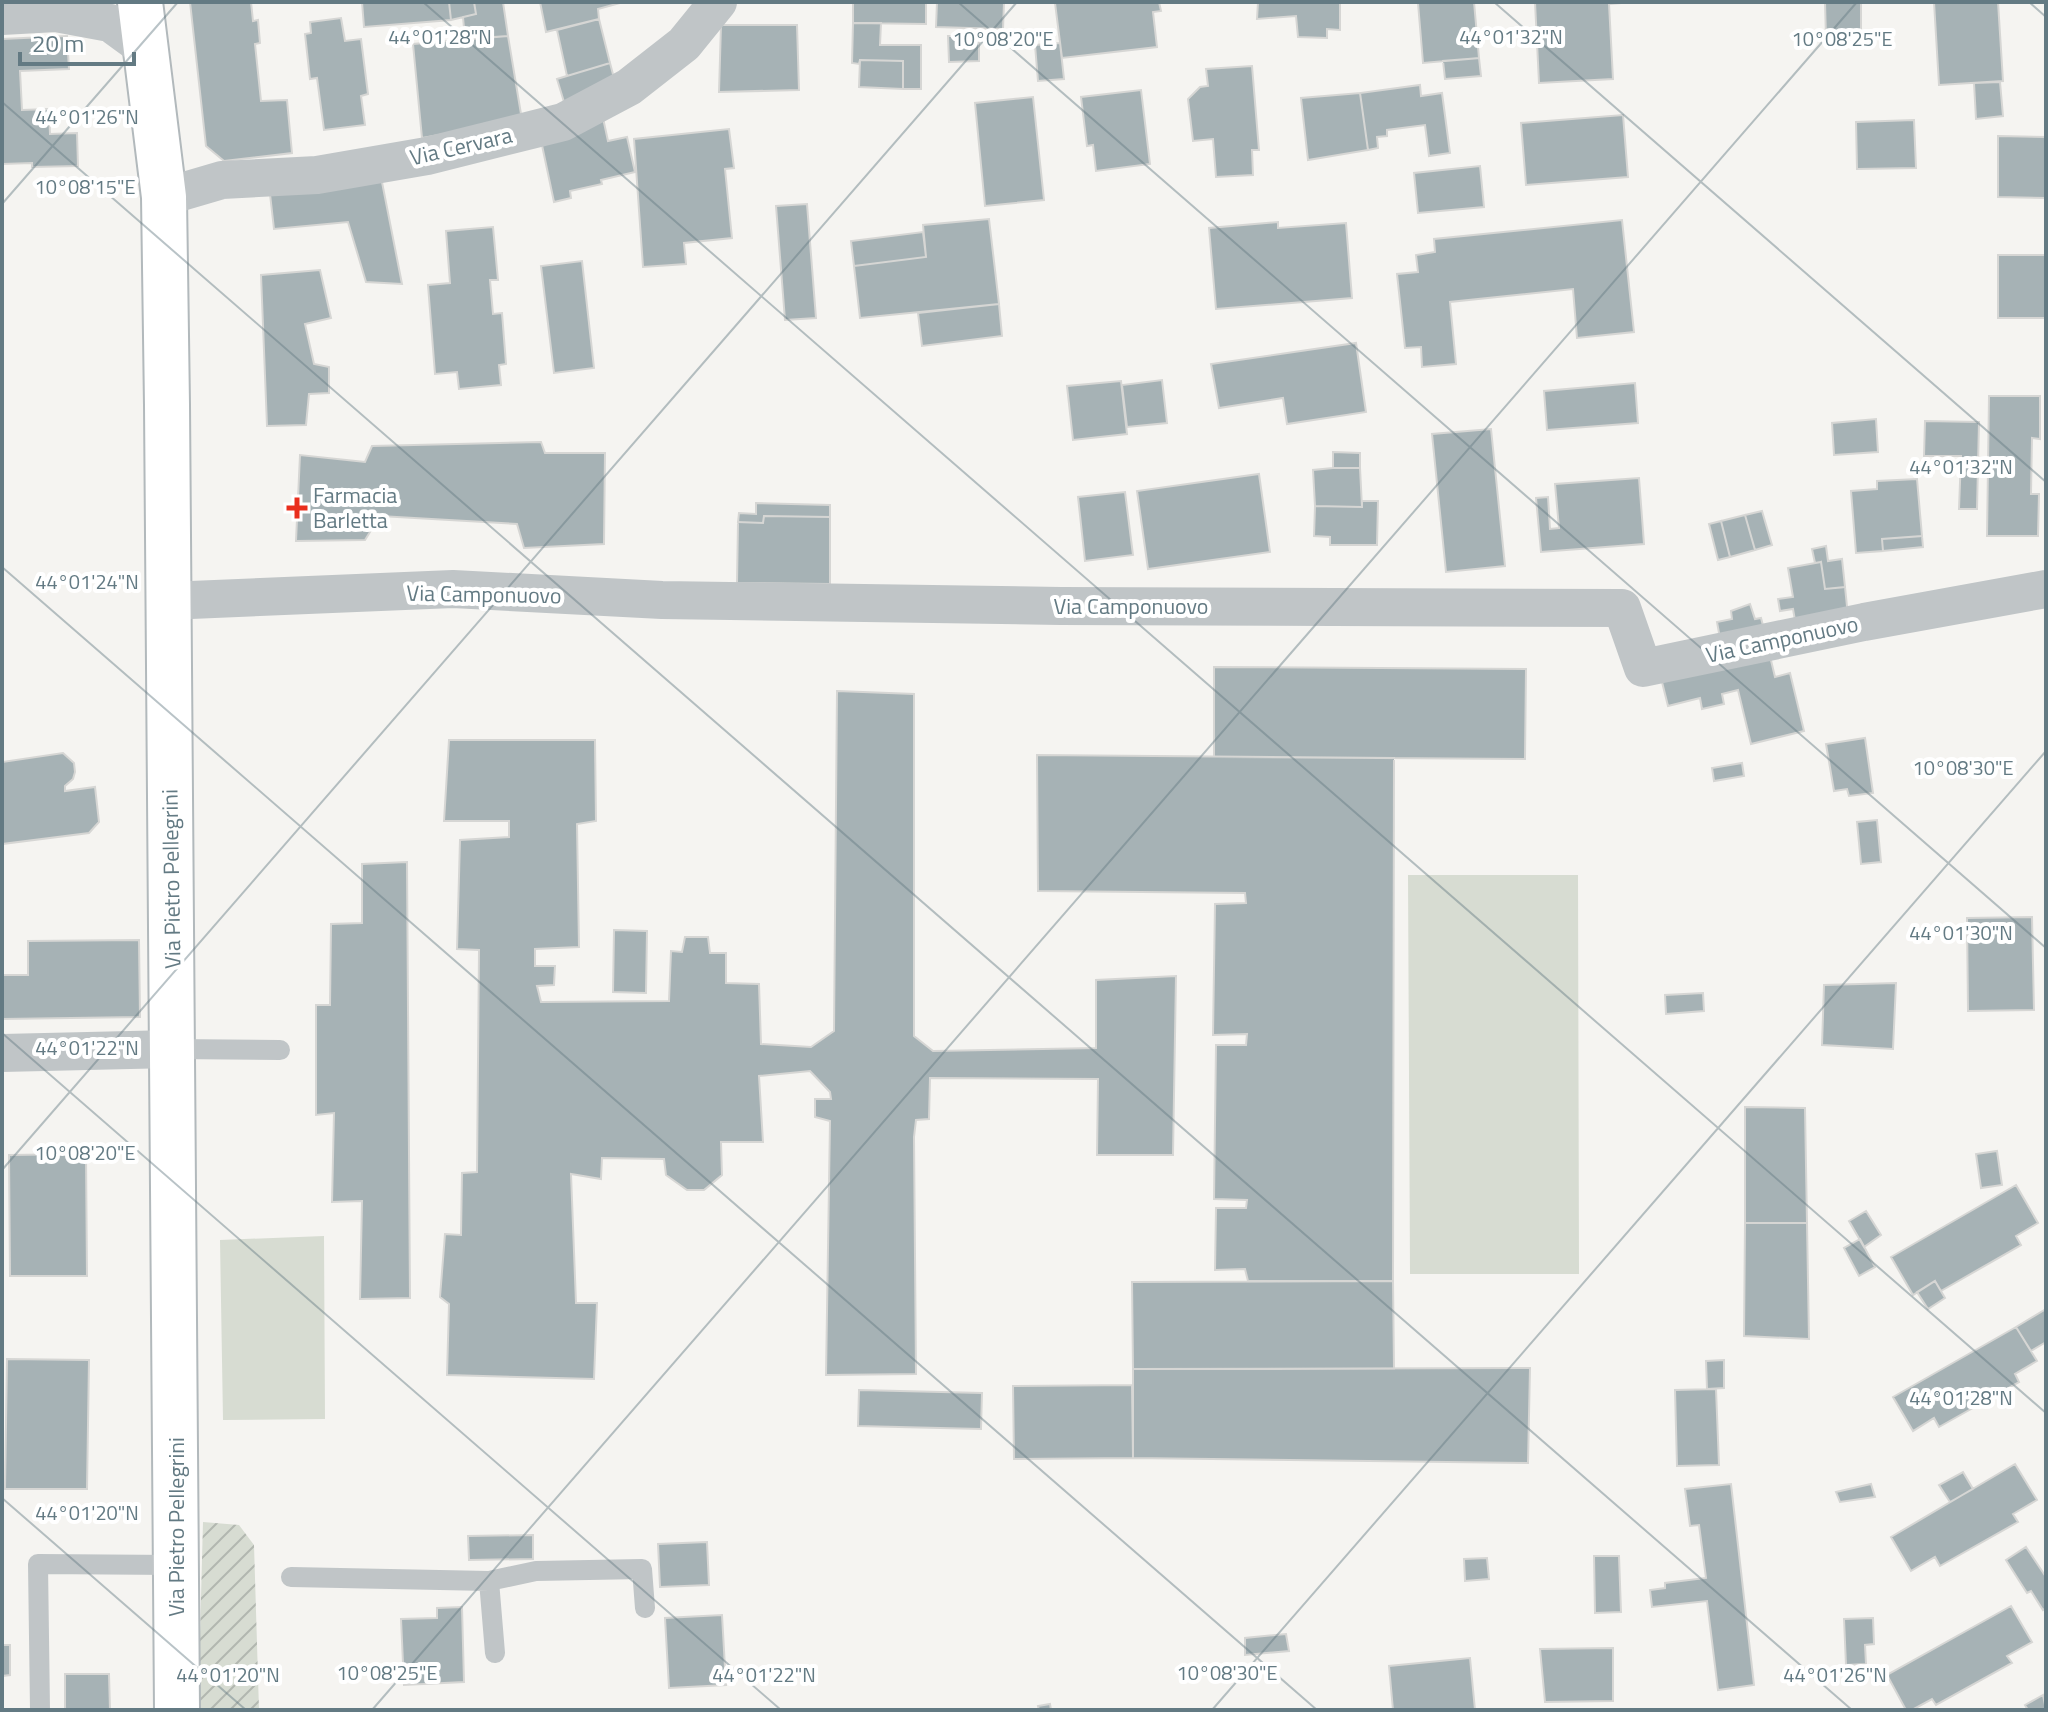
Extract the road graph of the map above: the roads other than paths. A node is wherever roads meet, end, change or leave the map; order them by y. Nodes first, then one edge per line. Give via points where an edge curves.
1 (140, 2) edge
2 (718, 2) edge
3 (2, 16) edge
4 (147, 50) junction
5 (164, 197) junction
6 (2046, 589) edge
7 (167, 601) junction
8 (173, 1049) junction
9 (280, 1050) dead end
10 (2, 1053) edge
11 (176, 1565) junction
12 (291, 1577) dead end
13 (489, 1581) junction
14 (645, 1608) dead end
15 (495, 1653) dead end
16 (40, 1710) edge
17 (177, 1710) edge

1 - 4 main road, Via Pietro Pellegrini
2 - 5 street, Via Cervara via 684,44 629,87 563,122 427,156 317,175 222,180
3 - 4 street via 56,13 110,23
4 - 5 main road, Via Pietro Pellegrini
5 - 7 main road, Via Pietro Pellegrini
6 - 7 street, Via Camponuovo via 1643,668 1622,608 694,601 453,589
7 - 8 main road, Via Pietro Pellegrini
8 - 9 lane
8 - 10 street
8 - 11 main road, Via Pietro Pellegrini
11 - 16 lane via 38,1564
11 - 17 main road, Via Pietro Pellegrini
12 - 13 lane
13 - 14 lane via 536,1571 642,1569
13 - 15 lane

